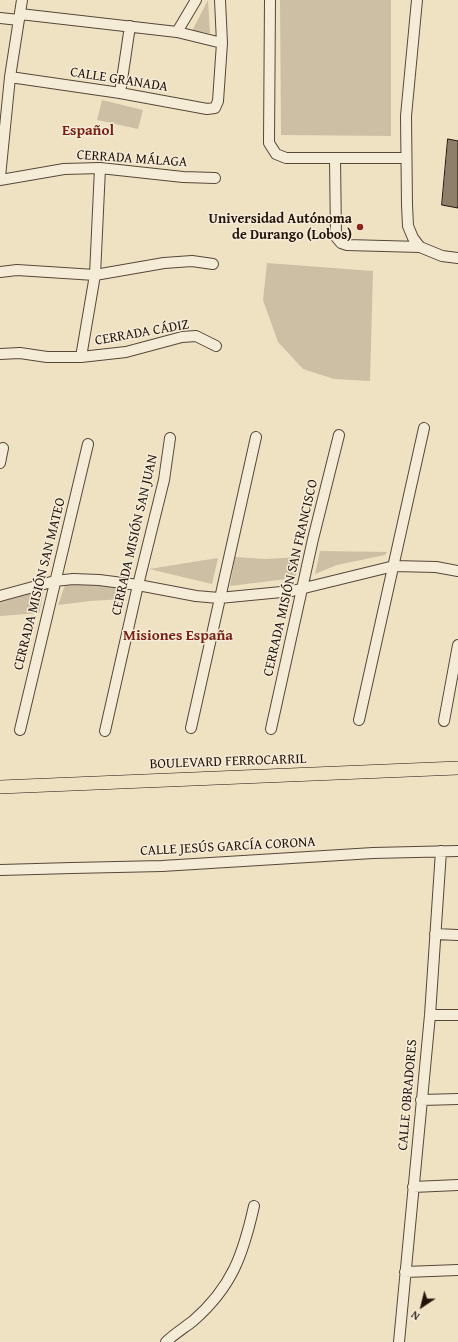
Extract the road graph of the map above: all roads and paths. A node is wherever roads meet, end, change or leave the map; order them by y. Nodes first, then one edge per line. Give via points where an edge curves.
1 (20, 0) edge
2 (196, 0) edge
3 (220, 0) edge
4 (270, 0) edge
5 (417, 0) edge
6 (19, 17) junction
7 (0, 18) edge
8 (130, 26) junction
9 (177, 32) junction
10 (222, 44) junction
11 (10, 77) junction
12 (120, 93) junction
13 (335, 158) junction
14 (406, 158) junction
15 (100, 168) junction
16 (0, 177) edge
17 (216, 178) dead end
18 (0, 180) edge
19 (420, 247) junction
20 (458, 258) edge
21 (213, 264) dead end
22 (0, 272) edge
23 (95, 275) junction
24 (216, 346) dead end
25 (0, 354) edge
26 (80, 358) junction
27 (424, 428) dead end
28 (339, 435) dead end
29 (256, 437) dead end
30 (170, 438) dead end
31 (88, 444) dead end
32 (3, 448) dead end
33 (0, 463) edge
34 (394, 566) junction
35 (458, 571) edge
36 (55, 581) junction
37 (138, 585) junction
38 (302, 588) junction
39 (0, 596) edge
40 (219, 598) junction
41 (458, 645) edge
42 (359, 720) dead end
43 (444, 721) dead end
44 (191, 728) dead end
45 (271, 729) dead end
46 (20, 730) dead end
47 (105, 731) dead end
48 (458, 768) edge
49 (0, 787) edge
50 (441, 851) junction
51 (458, 851) edge
52 (0, 870) edge
53 (435, 934) junction
54 (458, 935) edge
55 (430, 1015) junction
56 (458, 1015) edge
57 (458, 1099) edge
58 (422, 1100) junction
59 (458, 1185) edge
60 (413, 1187) junction
61 (254, 1206) dead end
62 (458, 1270) edge
63 (405, 1272) junction
64 (166, 1342) edge
65 (398, 1342) edge

1 - 6 street
2 - 9 street
3 - 10 street
4 - 13 street via 269,143 276,154 286,158
5 - 14 street via 406,116
6 - 7 street
6 - 8 street
6 - 11 street
8 - 9 street
8 - 12 street
9 - 10 street
10 - 12 street, CALLE GRANADA via 218,101 215,108 207,109
11 - 12 street, CALLE GRANADA
11 - 16 street
13 - 14 street
13 - 19 street via 336,237 341,243
14 - 19 street via 408,226
15 - 17 street, CERRADA MÁLAGA via 182,178
15 - 18 street, CERRADA MÁLAGA via 64,169
15 - 23 street
19 - 20 street via 442,256
21 - 23 street via 192,261 164,263
22 - 23 street via 17,270
23 - 26 street
24 - 26 street, CERRADA CÁDIZ via 196,336 182,337 126,352
25 - 26 street, CERRADA CÁDIZ
27 - 34 street
28 - 38 street, CERRADA MISIÓN SAN FRANCISCO
29 - 40 street
30 - 37 street, CERRADA MISIÓN SAN JUAN via 164,480
31 - 36 street, CERRADA MISIÓN SAN MATEO
32 - 33 street
34 - 35 street via 436,567
34 - 38 street
34 - 42 street
36 - 37 street via 99,580
36 - 39 street
36 - 46 street, CERRADA MISIÓN SAN MATEO
37 - 40 street
37 - 47 street, CERRADA MISIÓN SAN JUAN
38 - 40 street
38 - 45 street, CERRADA MISIÓN SAN FRANCISCO
40 - 44 street
41 - 43 street
48 - 49 main road, BOULEVARD FERROCARRIL
50 - 51 street, CALLE JESÚS GARCÍA CORONA
50 - 52 street, CALLE JESÚS GARCÍA CORONA via 162,866
50 - 53 street, CALLE OBRADORES
53 - 54 street
53 - 55 street, CALLE OBRADORES
55 - 56 street
55 - 58 street, CALLE OBRADORES
57 - 58 street
58 - 60 street, CALLE OBRADORES
59 - 60 street
60 - 63 street, CALLE OBRADORES
61 - 64 street via 243,1248 226,1284 211,1304
62 - 63 street
63 - 65 street, CALLE OBRADORES

